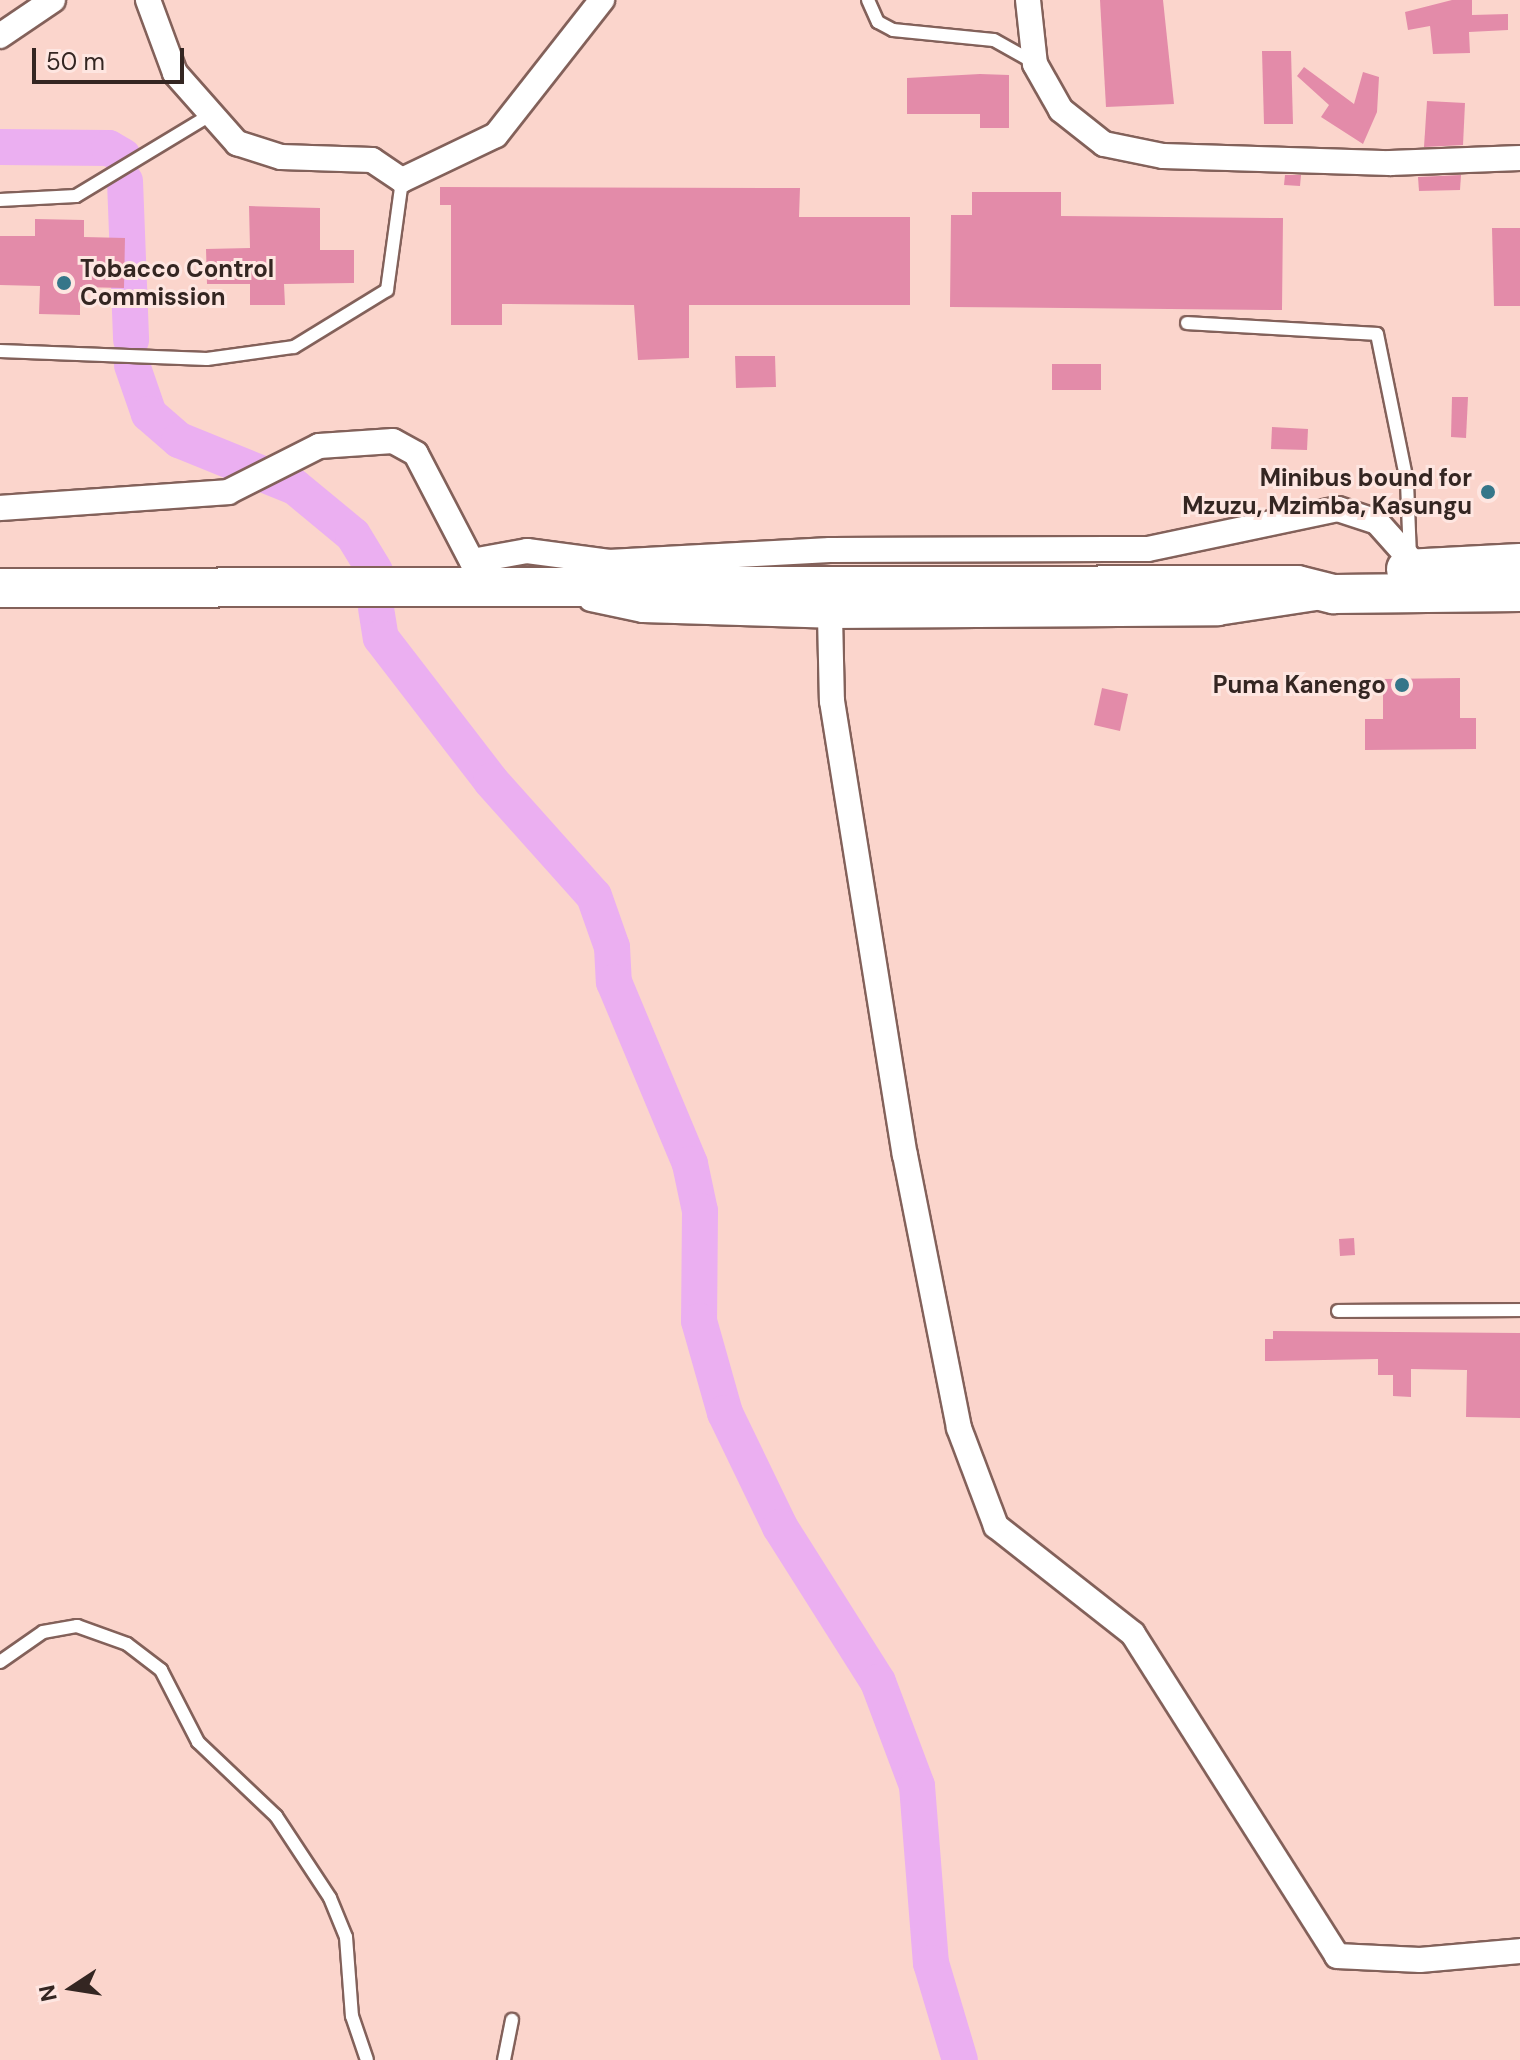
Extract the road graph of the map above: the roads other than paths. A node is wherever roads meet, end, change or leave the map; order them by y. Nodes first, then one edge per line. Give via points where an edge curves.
1 (53, 0) edge
2 (148, 0) edge
3 (602, 0) edge
4 (868, 0) edge
5 (1028, 0) edge
6 (0, 36) edge
7 (1035, 64) junction
8 (207, 117) junction
9 (1520, 158) edge
10 (402, 180) junction
11 (0, 200) edge
12 (1187, 323) dead end
13 (0, 351) edge
14 (0, 508) edge
15 (1520, 563) edge
16 (1414, 564) junction
17 (479, 575) junction
18 (1297, 585) junction
19 (0, 588) edge
20 (546, 590) junction
21 (1520, 592) edge
22 (1334, 594) junction
23 (830, 616) junction
24 (1520, 1310) edge
25 (1338, 1311) dead end
26 (0, 1662) edge
27 (1520, 1951) edge
28 (512, 2020) dead end
29 (367, 2060) edge
30 (504, 2060) edge

1 - 6 street
2 - 8 street via 175,73
3 - 10 street via 496,135
4 - 7 lane via 878,22 893,30 994,40
5 - 7 street
7 - 9 street via 1061,110 1104,144 1163,156 1390,163
8 - 10 street via 258,152 372,160
8 - 11 lane via 76,196
10 - 13 lane via 387,290 294,347 207,359
12 - 16 lane via 1377,334 1407,482
14 - 17 street via 228,492 319,446 393,441 416,454
15 - 16 highway
16 - 17 street via 1377,522 1338,509 1148,549 830,550 609,562 527,551
16 - 18 highway via 1330,573
17 - 19 highway
17 - 20 highway
18 - 20 highway
18 - 22 highway
20 - 23 street via 643,610
21 - 22 highway
22 - 23 street via 1218,613
23 - 27 street via 832,701 905,1155 959,1428 996,1526 1133,1634 1337,1956 1420,1960
24 - 25 lane
26 - 29 lane via 31,1638 77,1626 127,1644 161,1670 198,1742 276,1816 330,1898 346,1937 352,2016
28 - 30 lane

